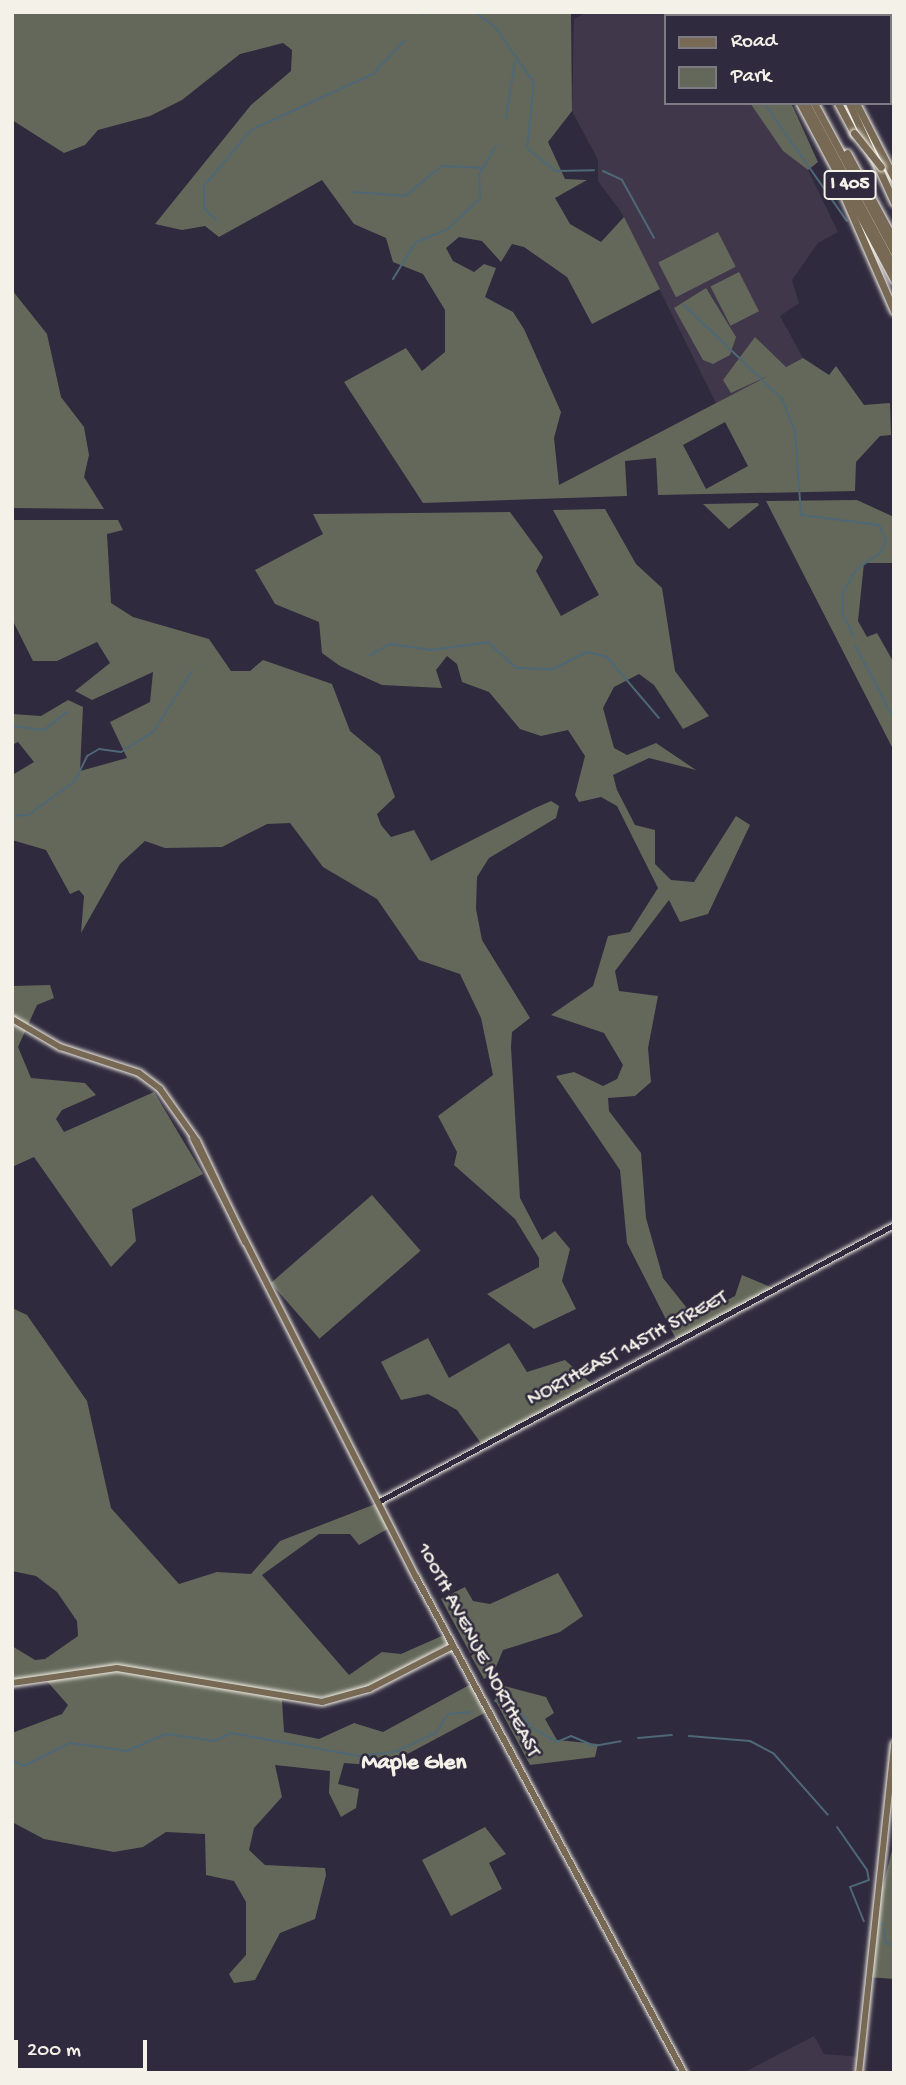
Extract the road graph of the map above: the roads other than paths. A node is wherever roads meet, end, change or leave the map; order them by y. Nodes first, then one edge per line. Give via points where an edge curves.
1 (801, 105) edge
2 (807, 105) edge
3 (818, 105) edge
4 (818, 105) edge
5 (839, 105) edge
6 (850, 105) edge
7 (857, 105) edge
8 (818, 138) junction
9 (894, 178) edge
10 (894, 185) edge
11 (894, 202) edge
12 (894, 240) edge
13 (894, 252) edge
14 (894, 267) edge
15 (894, 280) edge
16 (894, 311) edge
17 (12, 1019) edge
18 (894, 1225) edge
19 (378, 1503) junction
20 (453, 1646) junction
21 (12, 1683) edge
22 (894, 1744) edge
23 (684, 2073) edge
24 (859, 2073) edge

1 - 8 highway, I 405
2 - 14 highway, I 405
3 - 12 highway, I 405
4 - 13 highway, I 405
5 - 10 highway, bridge via 854,133
6 - 11 highway
7 - 9 highway
8 - 15 highway, I 405
8 - 16 highway
17 - 19 main road, 100TH AVENUE NORTHEAST via 60,1047 153,1082 193,1138
18 - 19 street, NORTHEAST 145TH STREET
19 - 20 main road, 100TH AVENUE NORTHEAST
20 - 21 main road via 369,1689 322,1702 117,1668
20 - 23 main road, 100TH AVENUE NORTHEAST
22 - 24 main road

